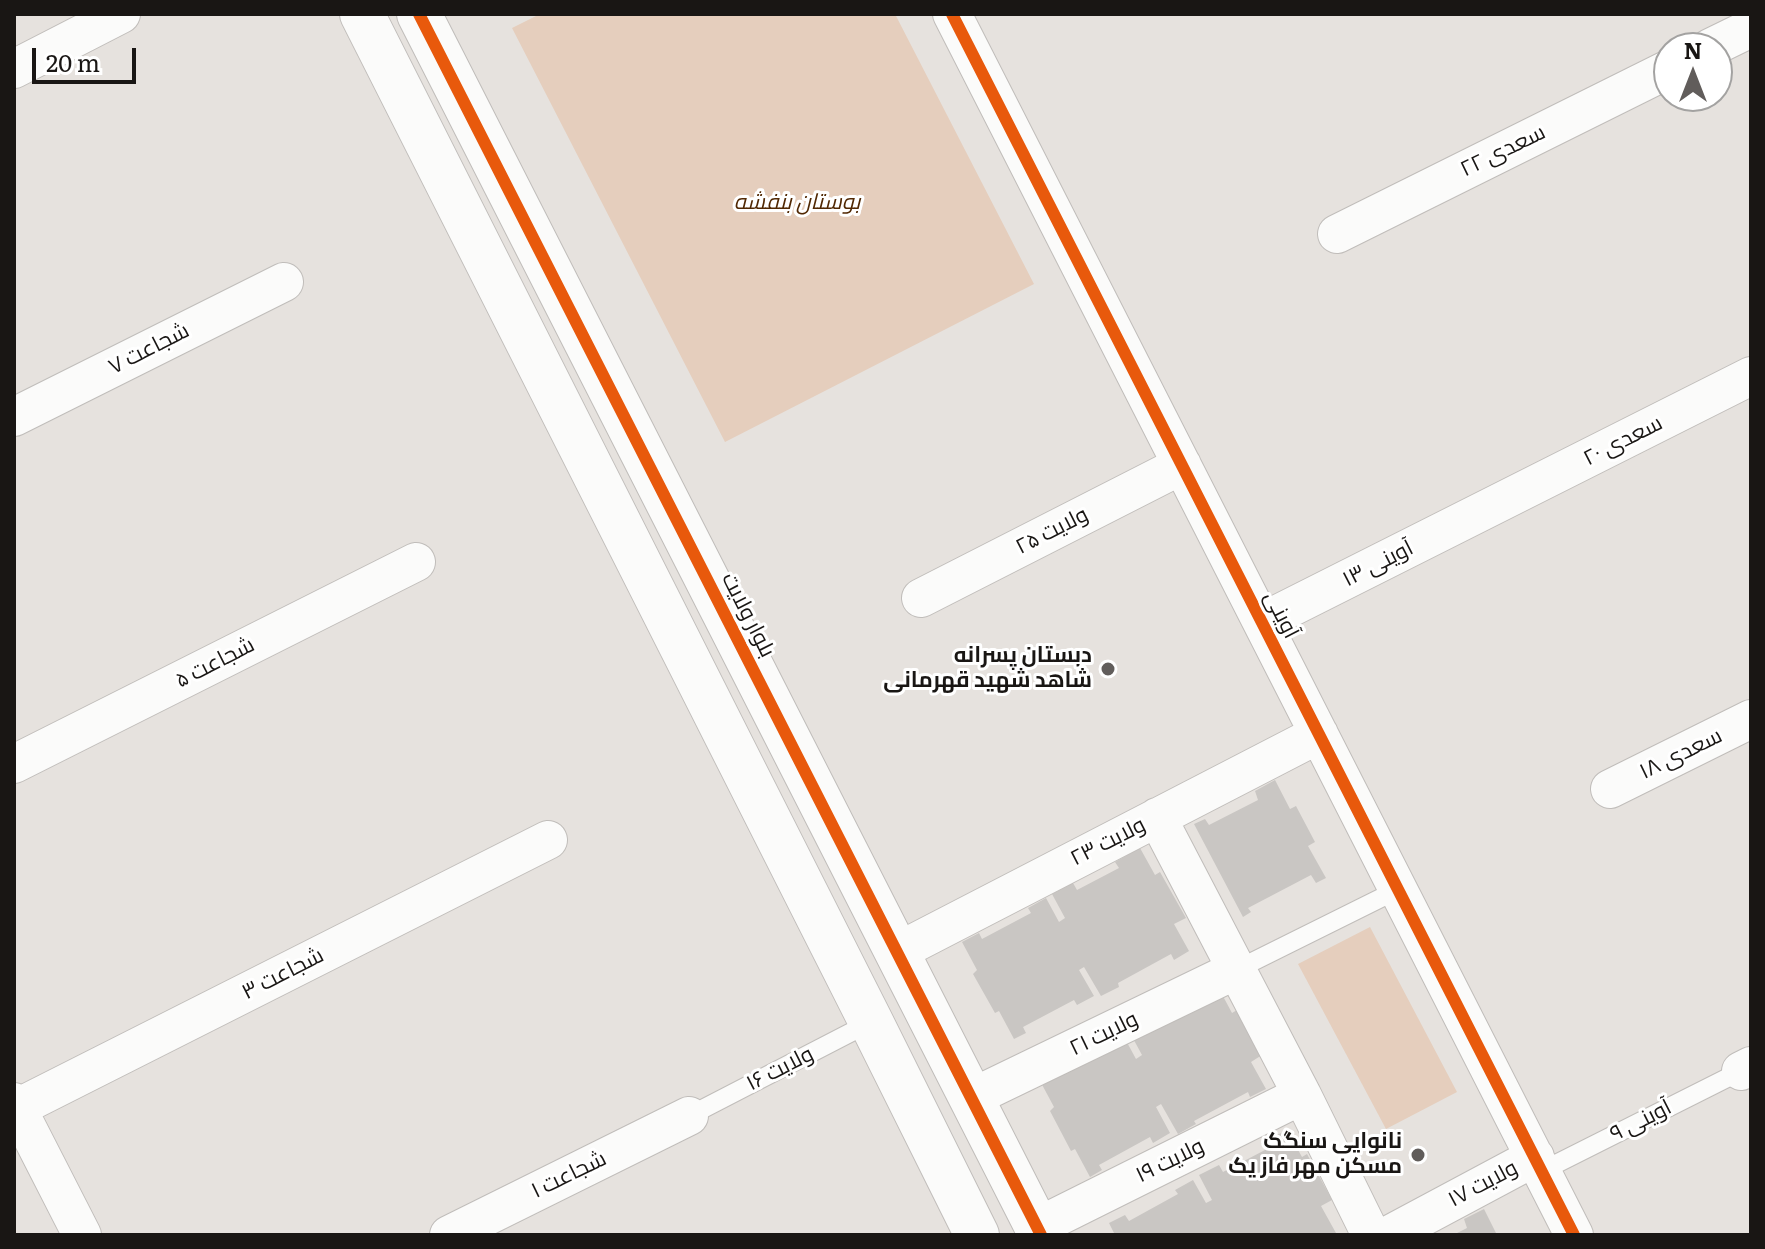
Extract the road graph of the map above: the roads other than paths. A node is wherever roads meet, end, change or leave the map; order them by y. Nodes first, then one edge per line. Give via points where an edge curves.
1 (121, 14) edge
2 (952, 14) edge
3 (424, 16) edge
4 (369, 28) edge
5 (1751, 28) edge
6 (1733, 37) edge
7 (14, 69) edge
8 (1653, 77) edge
9 (1337, 234) dead end
10 (284, 282) dead end
11 (1751, 376) edge
12 (14, 417) edge
13 (1182, 465) junction
14 (1495, 506) joint
15 (416, 562) dead end
16 (921, 598) dead end
17 (1262, 622) junction
18 (1751, 719) edge
19 (1319, 734) junction
20 (14, 764) edge
21 (1610, 789) dead end
22 (1157, 817) junction
23 (548, 840) dead end
24 (1397, 890) junction
25 (897, 952) junction
26 (1236, 970) junction
27 (871, 1022) junction
28 (1746, 1068) edge
29 (1302, 1095) junction
30 (971, 1098) junction
31 (16, 1105) edge
32 (689, 1116) joint
33 (1538, 1164) junction
34 (1039, 1231) edge
35 (82, 1235) edge
36 (449, 1235) edge
37 (977, 1235) edge
38 (1371, 1235) edge
39 (1389, 1235) edge
40 (1574, 1235) edge

1 - 7 street
2 - 13 street, آوینی
3 - 4 street
3 - 25 street, بلوار ولایت
4 - 27 street
5 - 6 street
8 - 9 street, سعدی ۲۲
10 - 12 street, شجاعت ۷
11 - 14 street, سعدی ۲۰
13 - 16 street, ولایت ۲۵
13 - 17 street, آوینی
14 - 17 street, آوینی ۱۳
15 - 20 street, شجاعت ۵
17 - 19 street, آوینی
18 - 21 street, سعدی ۱۸
19 - 22 street, ولایت ۲۳
19 - 24 street, آوینی
22 - 25 street, ولایت ۲۳
22 - 26 street
23 - 31 street, شجاعت ۳
24 - 26 lane
24 - 33 street, آوینی
25 - 30 street, بلوار ولایت
26 - 29 street
26 - 30 street, ولایت ۲۱
27 - 32 lane, ولایت ۱۶
27 - 37 street
28 - 33 lane, آوینی ۹
29 - 34 street, ولایت ۱۹
29 - 38 street
30 - 34 street, بلوار ولایت
31 - 35 street
32 - 36 street, شجاعت ۱
33 - 39 street, ولایت ۱۷
33 - 40 street, آوینی

